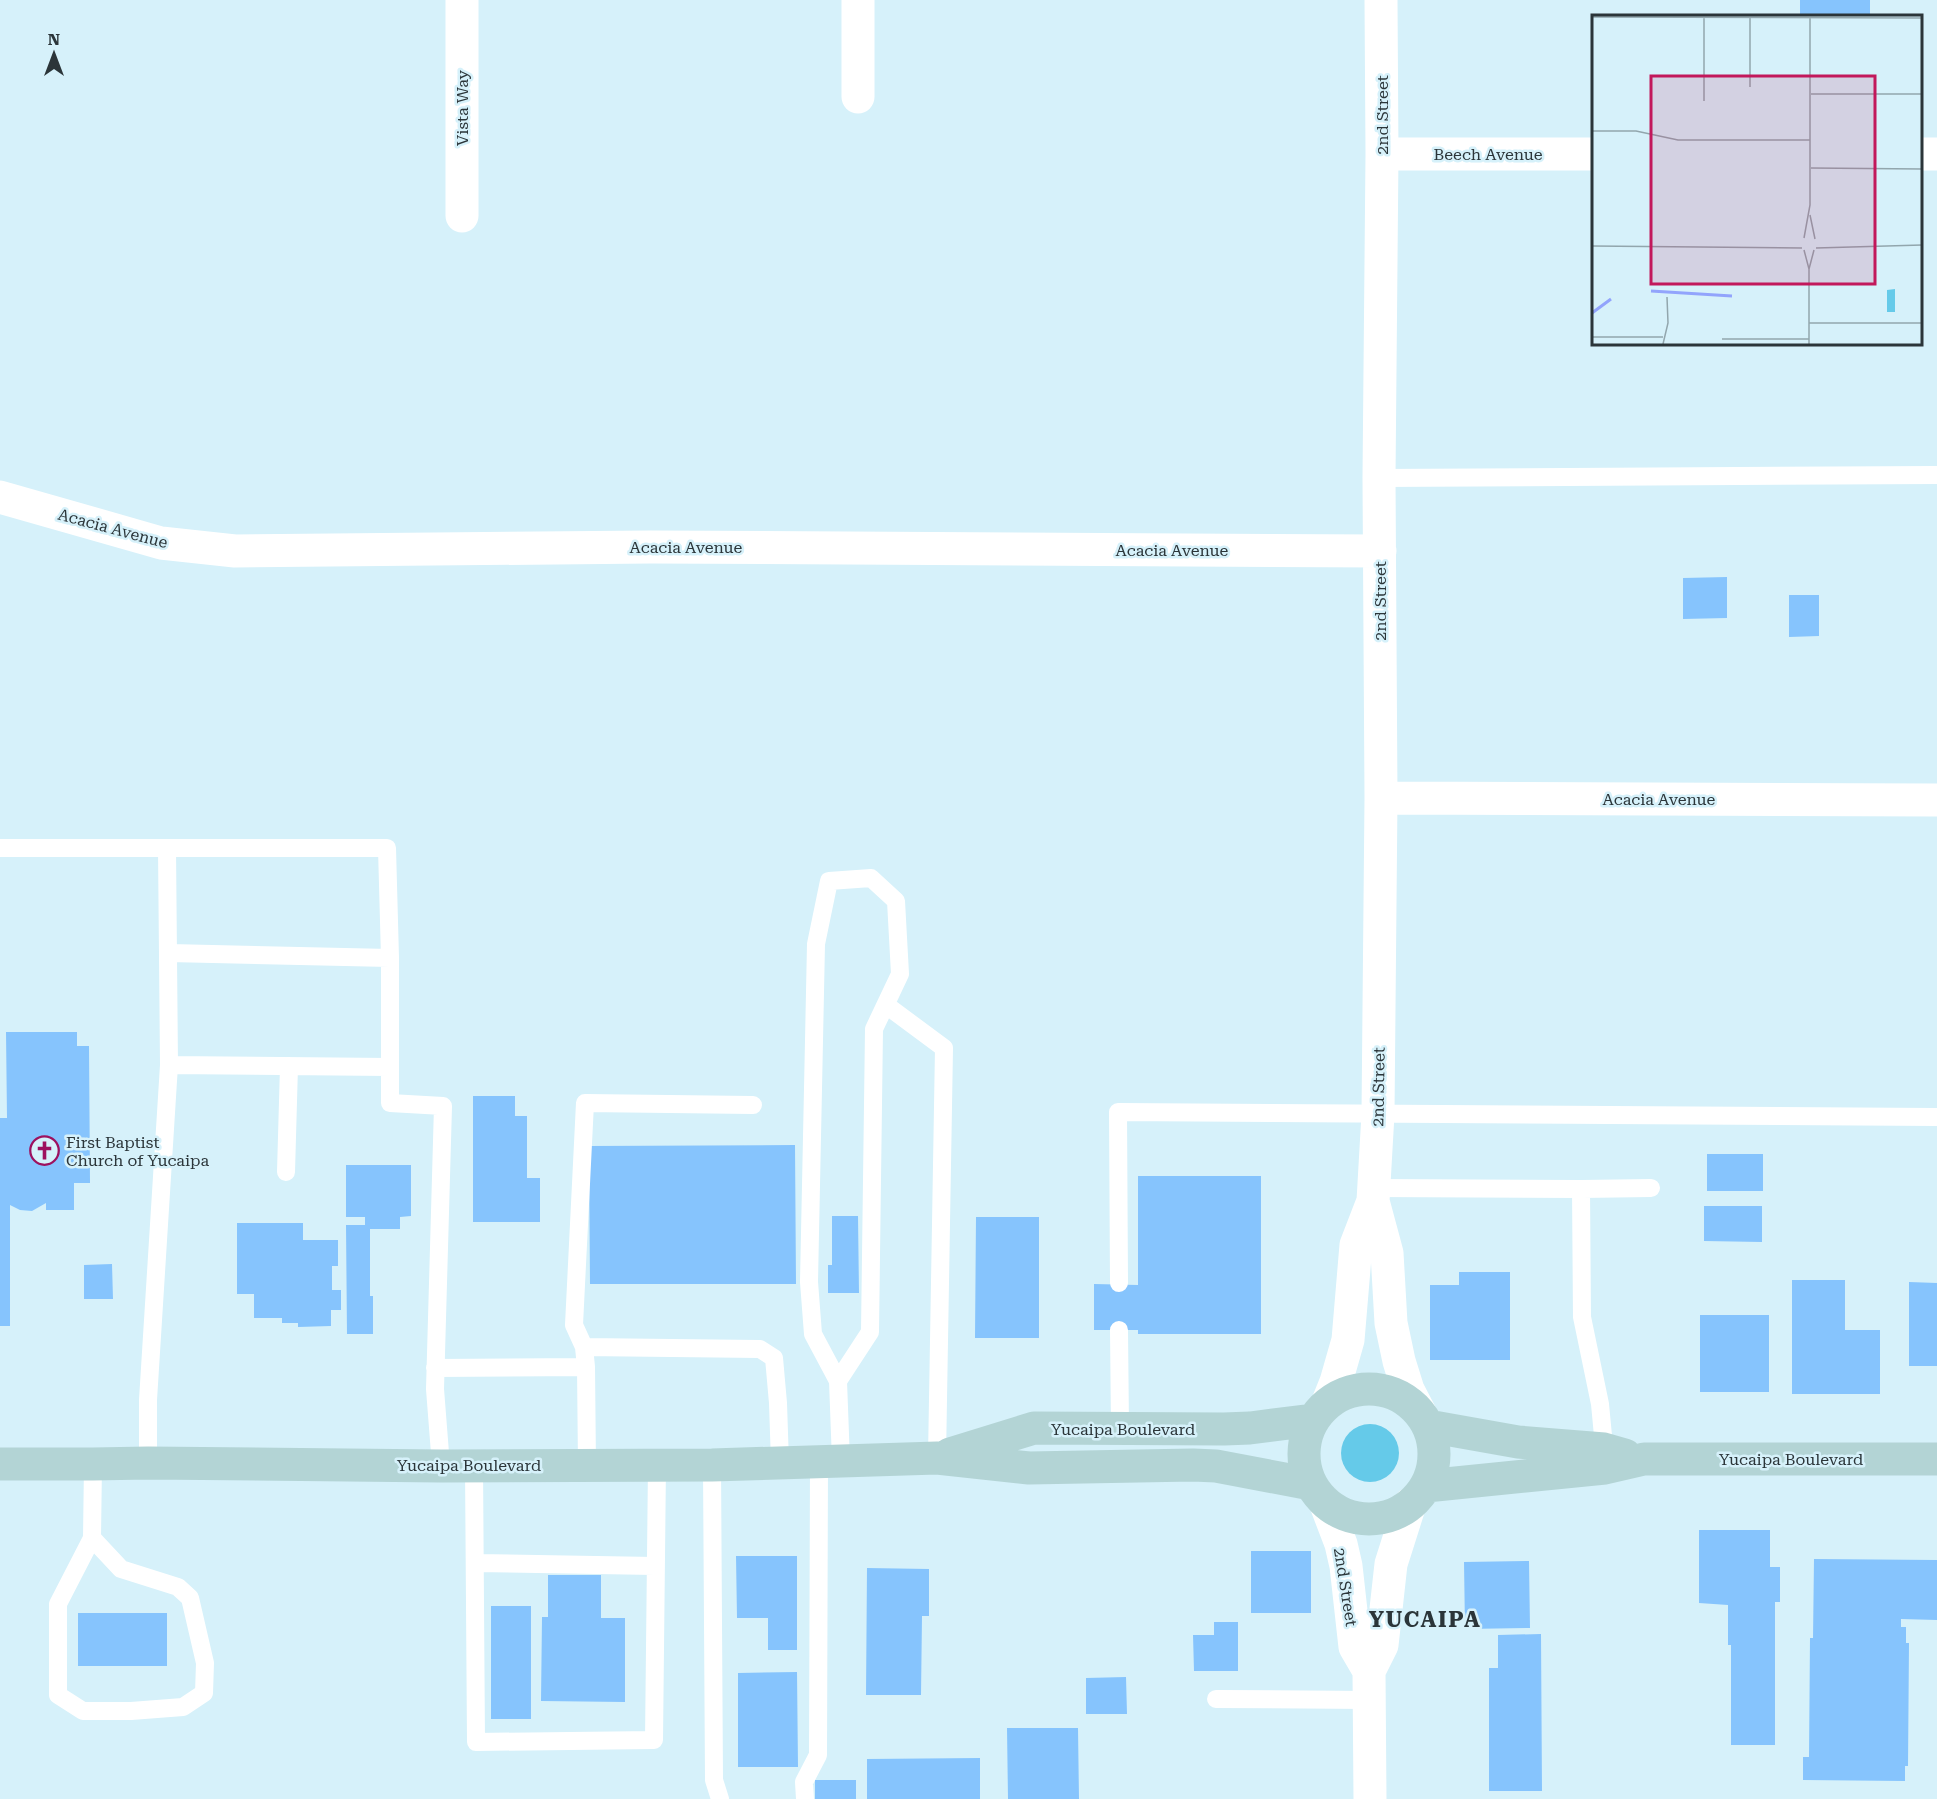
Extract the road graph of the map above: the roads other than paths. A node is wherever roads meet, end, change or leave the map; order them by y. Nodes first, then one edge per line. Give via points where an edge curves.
1 (462, 0) edge
2 (858, 0) edge
3 (1381, 0) edge
4 (858, 97) dead end
5 (1382, 154) junction
6 (1592, 154) edge
7 (462, 216) dead end
8 (1937, 475) edge
9 (1379, 478) junction
10 (0, 497) edge
11 (1380, 551) junction
12 (1381, 798) junction
13 (1937, 800) edge
14 (0, 848) edge
15 (167, 848) junction
16 (169, 953) junction
17 (390, 958) junction
18 (886, 1005) junction
19 (169, 1065) junction
20 (289, 1066) junction
21 (390, 1067) junction
22 (753, 1105) dead end
23 (1378, 1114) junction
24 (1937, 1116) edge
25 (286, 1172) dead end
26 (1651, 1188) dead end
27 (1581, 1189) junction
28 (1373, 1195) junction
29 (1119, 1283) dead end
30 (1119, 1330) dead end
31 (584, 1347) junction
32 (586, 1367) junction
33 (435, 1368) junction
34 (838, 1381) junction
35 (1321, 1411) junction
36 (1424, 1419) junction
37 (1120, 1428) junction
38 (937, 1458) junction
39 (1605, 1459) junction
40 (1937, 1459) edge
41 (148, 1462) junction
42 (830, 1462) junction
43 (780, 1463) junction
44 (0, 1464) edge
45 (93, 1464) junction
46 (657, 1465) junction
47 (712, 1465) junction
48 (441, 1466) junction
49 (474, 1466) junction
50 (587, 1466) junction
51 (1318, 1493) junction
52 (1418, 1495) junction
53 (92, 1538) junction
54 (475, 1563) junction
55 (656, 1566) junction
56 (1369, 1686) junction
57 (1216, 1699) dead end
58 (720, 1799) edge
59 (805, 1799) edge
60 (1370, 1799) edge

1 - 7 street, Vista Way
2 - 4 street
3 - 5 street, 2nd Street
5 - 6 street, Beech Avenue
5 - 9 street, 2nd Street
8 - 9 lane
9 - 11 street, 2nd Street
10 - 11 street, Acacia Avenue via 162,543 235,551 651,547
11 - 12 street, 2nd Street
12 - 13 street, Acacia Avenue
12 - 23 street, 2nd Street
14 - 15 lane
15 - 16 lane
15 - 17 lane via 387,848
16 - 17 lane
16 - 19 lane
17 - 21 lane
18 - 34 lane via 874,1029 870,1332
18 - 34 lane via 900,974 896,901 871,878 829,881 816,944 809,1282 813,1334
18 - 38 lane via 944,1048
19 - 20 lane
19 - 41 lane via 148,1400
20 - 21 lane
20 - 25 lane
21 - 33 lane via 390,1103 443,1106
22 - 31 lane via 585,1103 574,1325
23 - 24 lane
23 - 28 street, 2nd Street
23 - 29 lane via 1118,1112
26 - 27 lane
27 - 28 lane
27 - 39 lane via 1582,1317 1600,1404
28 - 35 street, 2nd Street via 1356,1245 1348,1340
28 - 36 street, 2nd Street via 1388,1253 1391,1323 1398,1361
30 - 37 lane
31 - 32 lane
31 - 43 lane via 760,1349 774,1358
32 - 33 lane
32 - 50 lane
33 - 48 lane
34 - 42 lane
35 - 36 main road via 1348,1392 1370,1389 1391,1392 1409,1401
35 - 37 main road, Yucaipa Boulevard via 1250,1428
35 - 51 main road via 1305,1440 1304,1462
36 - 39 main road, Yucaipa Boulevard
36 - 52 main road via 1432,1435 1435,1456 1431,1476
37 - 38 main road, Yucaipa Boulevard via 1034,1428
38 - 42 main road, Yucaipa Boulevard
38 - 51 main road, Yucaipa Boulevard via 1029,1468 1216,1466
39 - 40 main road, Yucaipa Boulevard
39 - 52 main road, Yucaipa Boulevard
41 - 45 main road, Yucaipa Boulevard
41 - 48 main road, Yucaipa Boulevard
42 - 43 main road, Yucaipa Boulevard
42 - 59 lane via 818,1755 804,1782
43 - 47 main road, Yucaipa Boulevard
44 - 45 main road, Yucaipa Boulevard
45 - 53 lane
46 - 47 main road, Yucaipa Boulevard
46 - 50 main road, Yucaipa Boulevard
46 - 55 lane
47 - 58 lane via 714,1780
48 - 49 main road, Yucaipa Boulevard
49 - 50 main road, Yucaipa Boulevard
49 - 54 lane
51 - 52 main road via 1344,1514 1366,1519 1386,1517
51 - 56 street, 2nd Street via 1341,1544 1355,1647
52 - 56 street, 2nd Street via 1391,1564 1382,1645
53 - 53 lane via 121,1569 178,1587 190,1598 205,1663 204,1694 183,1707 131,1711 83,1710 58,1695 58,1604
54 - 55 lane
54 - 55 lane via 476,1742 654,1740
56 - 57 lane
56 - 60 street, 2nd Street

